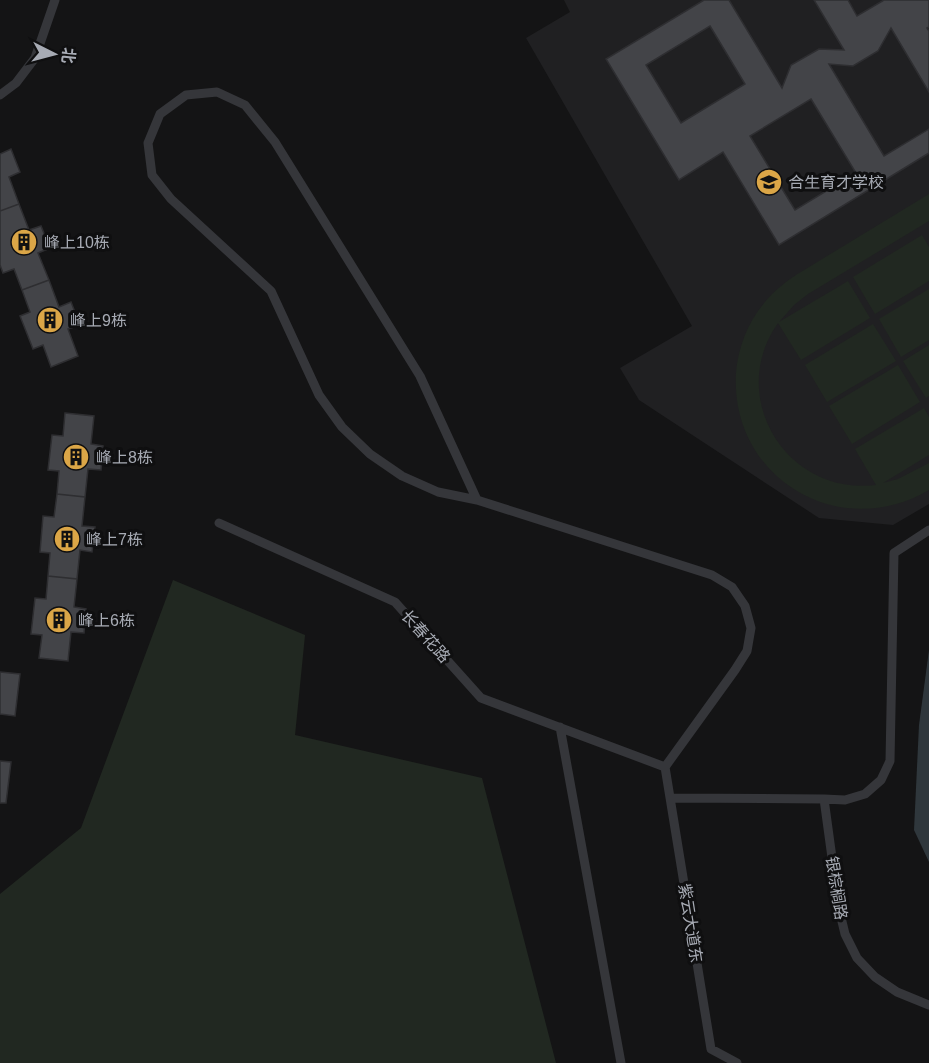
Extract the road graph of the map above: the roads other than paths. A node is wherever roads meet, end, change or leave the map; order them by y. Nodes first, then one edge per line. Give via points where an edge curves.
1 (55, 0) edge
2 (0, 95) edge
3 (477, 500) junction
4 (219, 523) dead end
5 (929, 530) edge
6 (560, 727) junction
7 (665, 767) junction
8 (671, 798) junction
9 (824, 799) junction
10 (929, 1005) edge
11 (621, 1063) edge
12 (737, 1063) edge

1 - 2 lane via 35,58 16,83
3 - 3 lane via 438,492 402,476 370,454 342,427 319,395 271,291 171,199 152,174 148,143 160,114 186,95 217,92 245,105 275,142 420,376
3 - 7 lane via 712,575 732,587 745,606 751,628 747,651
4 - 6 lane, 长春花路 via 395,602 481,698
5 - 9 lane via 894,553 890,761 881,780 865,794 845,800
6 - 7 lane, 长春花路
6 - 11 lane
7 - 8 lane, 紫云大道东
8 - 9 lane
8 - 12 lane, 紫云大道东 via 711,1050
9 - 10 lane, 银棕榈路 via 838,909 857,958 897,992

